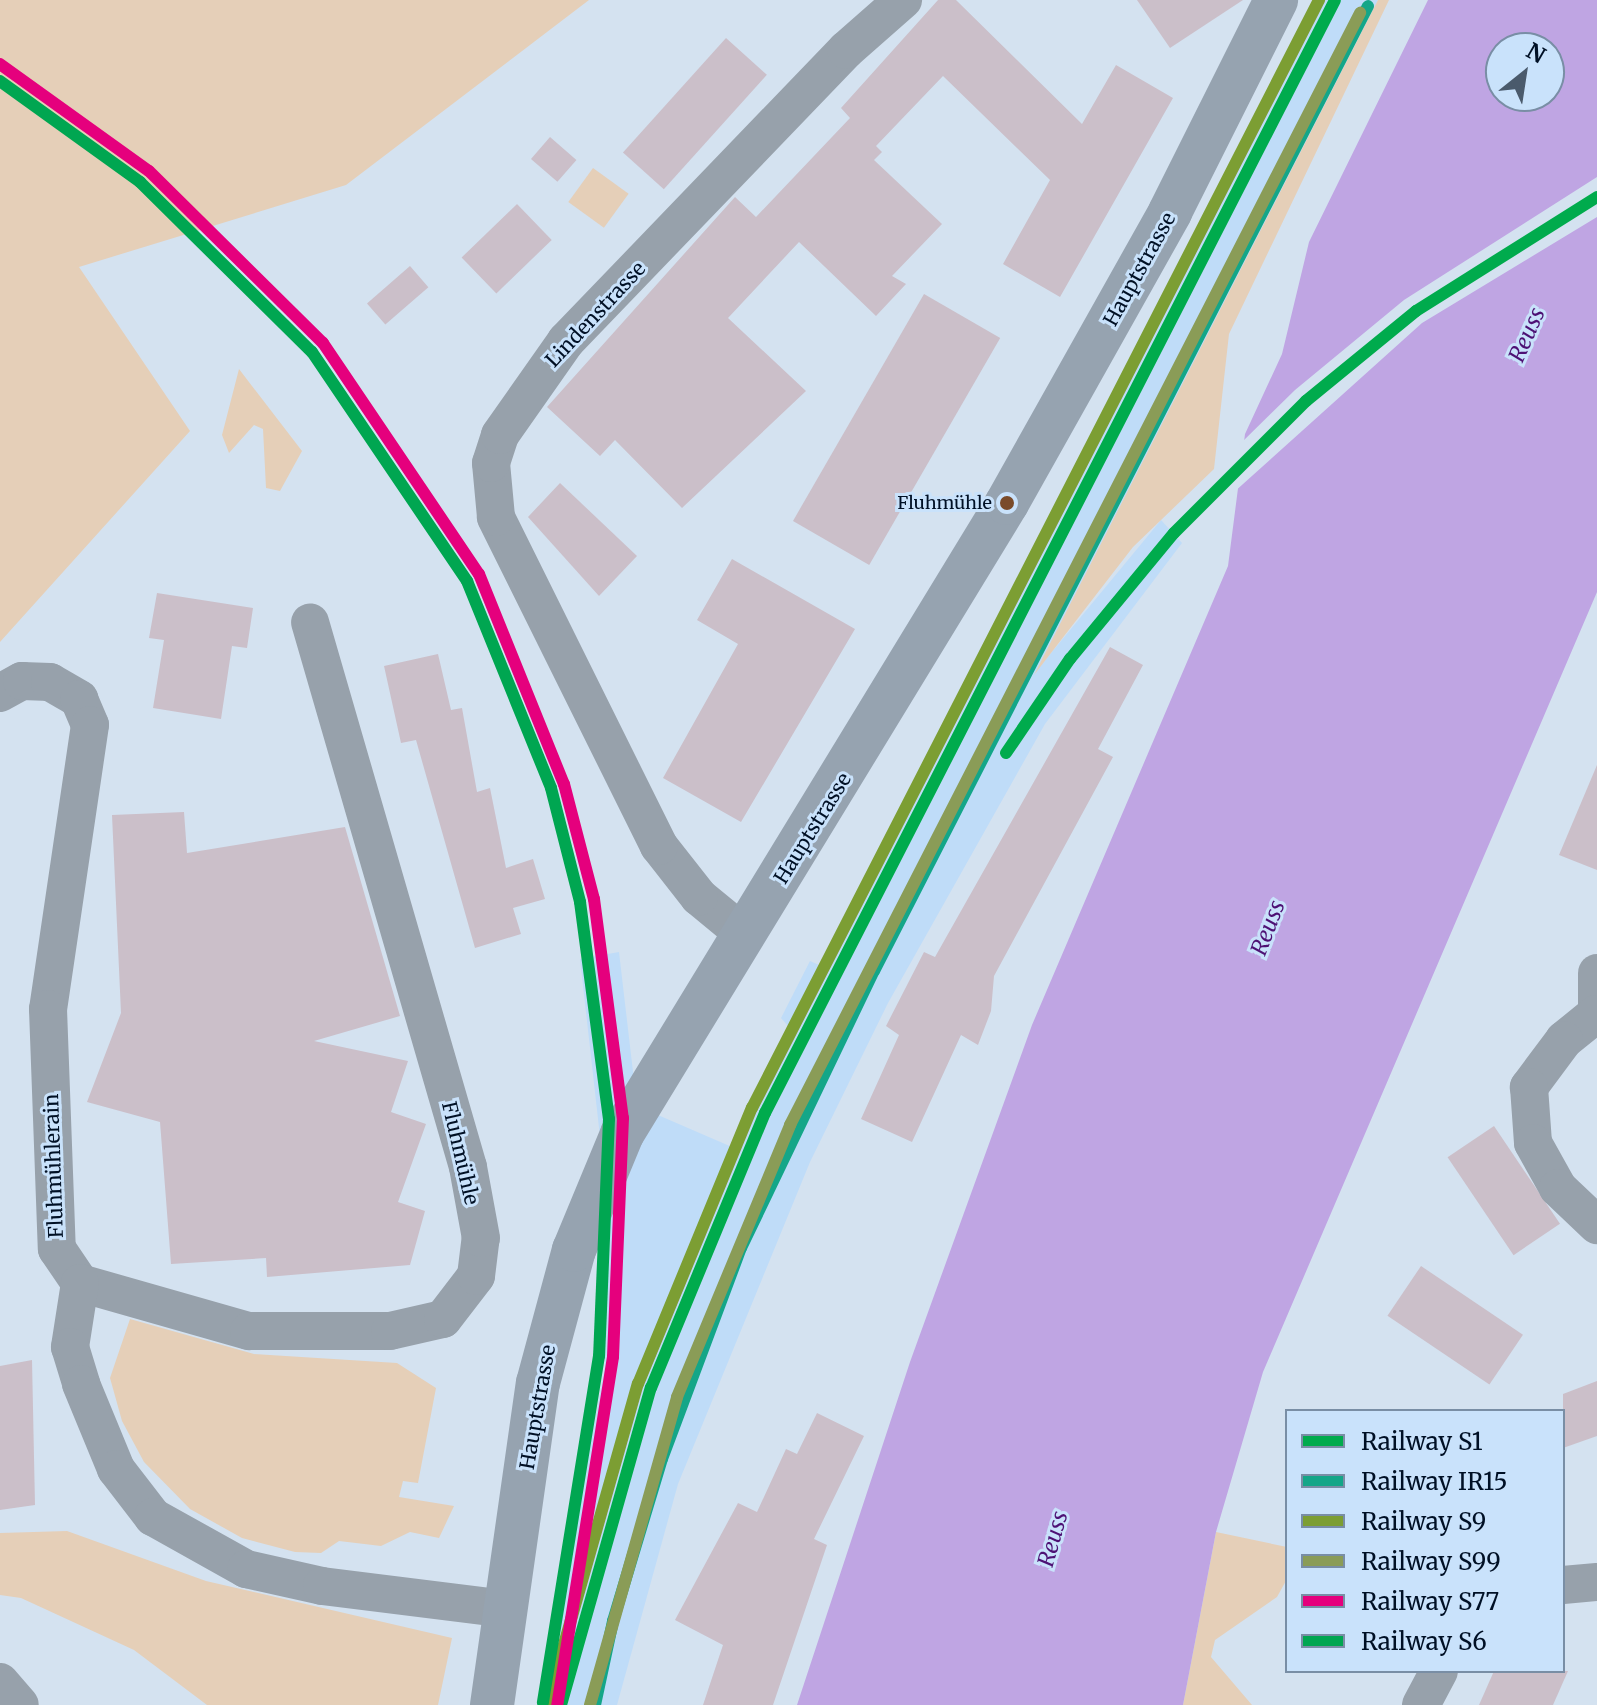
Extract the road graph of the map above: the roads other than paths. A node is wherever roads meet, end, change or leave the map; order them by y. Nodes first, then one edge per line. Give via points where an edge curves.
1 (903, 0) edge
2 (1276, 0) edge
3 (310, 622) dead end
4 (0, 693) edge
5 (744, 934) junction
6 (1597, 973) edge
7 (1597, 1014) edge
8 (1597, 1225) edge
9 (80, 1283) junction
10 (1597, 1582) edge
11 (1565, 1585) edge
12 (510, 1588) junction
13 (1438, 1673) edge
14 (0, 1682) edge
15 (20, 1705) edge
16 (492, 1705) edge
17 (1421, 1705) edge

1 - 5 street, Lindenstrasse via 846,50 566,341 500,435 490,487 496,517 558,651 659,846 699,897
2 - 5 main road, Hauptstrasse via 1094,351 862,747
3 - 9 street, Fluhmühle via 468,1167 481,1238 476,1276 443,1319 390,1331 249,1331
4 - 9 street, Fluhmühlerain via 22,681 50,682 79,699 90,725 48,1009 57,1249
5 - 12 main road, Hauptstrasse via 634,1111 574,1250 538,1383
6 - 7 street
7 - 8 street via 1564,1040 1529,1087 1533,1143 1558,1188
9 - 12 street via 70,1347 81,1384 116,1469 153,1517 246,1569 322,1586
10 - 11 street
12 - 16 main road, Hauptstrasse
13 - 17 street
14 - 15 street

